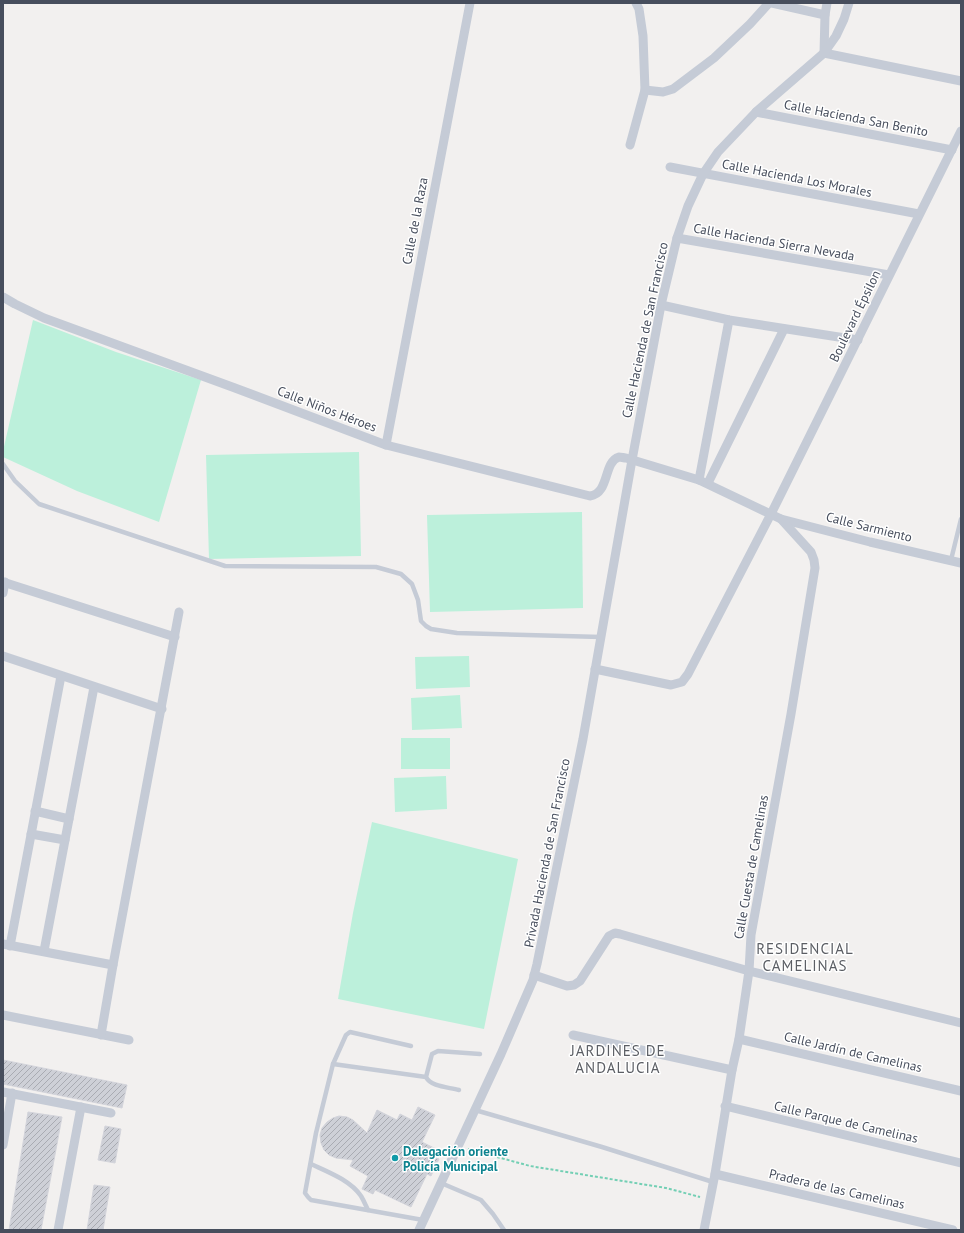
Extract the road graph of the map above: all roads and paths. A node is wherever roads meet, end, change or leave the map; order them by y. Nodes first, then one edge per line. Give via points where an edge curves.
1 (470, 3) edge
2 (636, 3) edge
3 (770, 3) edge
4 (827, 3) edge
5 (849, 3) edge
6 (825, 16) junction
7 (824, 53) junction
8 (961, 81) edge
9 (645, 90) junction
10 (756, 112) junction
11 (961, 131) edge
12 (630, 145) dead end
13 (952, 150) junction
14 (670, 167) dead end
15 (703, 174) junction
16 (919, 214) junction
17 (677, 238) junction
18 (889, 275) junction
19 (3, 297) edge
20 (661, 305) junction
21 (729, 320) junction
22 (784, 329) junction
23 (858, 340) junction
24 (386, 445) junction
25 (632, 460) junction
26 (3, 464) edge
27 (699, 480) junction
28 (708, 483) junction
29 (771, 514) junction
30 (781, 519) junction
31 (961, 519) edge
32 (951, 560) junction
33 (961, 563) edge
34 (4, 582) edge
35 (3, 593) edge
36 (179, 612) dead end
37 (174, 637) junction
38 (601, 637) junction
39 (3, 656) edge
40 (595, 669) junction
41 (60, 676) junction
42 (94, 687) junction
43 (162, 709) junction
44 (35, 811) junction
45 (69, 819) junction
46 (31, 834) junction
47 (65, 840) junction
48 (7, 945) edge
49 (44, 951) junction
50 (112, 965) junction
51 (749, 971) junction
52 (534, 975) junction
53 (3, 1015) edge
54 (961, 1023) edge
55 (101, 1035) junction
56 (573, 1035) dead end
57 (738, 1039) junction
58 (129, 1040) dead end
59 (411, 1046) dead end
60 (480, 1054) dead end
61 (333, 1064) junction
62 (732, 1070) junction
63 (426, 1076) junction
64 (459, 1090) dead end
65 (961, 1091) edge
66 (7, 1092) edge
67 (725, 1106) junction
68 (81, 1107) junction
69 (475, 1110) junction
70 (111, 1113) dead end
71 (3, 1145) edge
72 (459, 1146) junction
73 (961, 1163) edge
74 (311, 1164) junction
75 (714, 1178) junction
76 (441, 1183) junction
77 (709, 1200) junction
78 (368, 1210) junction
79 (423, 1220) junction
80 (58, 1230) edge
81 (419, 1230) edge
82 (504, 1230) edge
83 (704, 1230) edge
84 (953, 1230) edge

1 - 24 street, Calle de la Raza
2 - 9 street via 643,36
3 - 6 street
3 - 9 street via 714,58 673,89 664,92
4 - 6 street
5 - 7 street, Calle Hacienda de San Francisco via 836,36
6 - 7 street
7 - 8 street
7 - 10 street, Calle Hacienda de San Francisco
9 - 12 street
10 - 13 street, Calle Hacienda San Benito
10 - 15 street, Calle Hacienda de San Francisco via 718,152
11 - 13 street, Boulevard Épsilon
13 - 16 street, Boulevard Épsilon
14 - 15 street, Calle Hacienda Los Morales
15 - 16 street, Calle Hacienda Los Morales
15 - 17 street, Calle Hacienda de San Francisco
16 - 18 street, Boulevard Épsilon
17 - 18 street, Calle Hacienda Sierra Nevada
17 - 20 street, Calle Hacienda de San Francisco
18 - 23 street, Boulevard Épsilon
19 - 24 street, Calle Niños Héroes via 44,318
20 - 21 street
20 - 25 street, Calle Hacienda de San Francisco
21 - 22 street
21 - 27 street
22 - 23 street
22 - 28 street
23 - 29 street, Boulevard Épsilon
24 - 25 street, Calle Niños Héroes via 590,496 602,489 615,460 619,457
25 - 27 street, Calle Sarmiento
25 - 38 street, Privada Hacienda de San Francisco
26 - 38 lane via 15,481 38,504 225,566 376,567 401,574 412,584 422,621 431,629 457,633
27 - 28 street, Calle Sarmiento
28 - 29 street, Calle Sarmiento
29 - 30 street, Calle Sarmiento
29 - 40 street, Boulevard Épsilon via 682,682 671,685
30 - 32 street, Calle Sarmiento
30 - 51 street, Calle Cuesta de Camelinas via 811,552 815,568 752,935
31 - 32 lane
32 - 33 street, Calle Sarmiento
34 - 35 street
34 - 37 street
36 - 37 street
37 - 43 street
38 - 40 street, Privada Hacienda de San Francisco
39 - 41 street
40 - 52 street, Privada Hacienda de San Francisco
41 - 42 street
41 - 44 street
42 - 43 street
42 - 45 street
43 - 50 street
44 - 45 street
44 - 46 street
45 - 47 street
46 - 47 street
46 - 48 street
47 - 49 street
48 - 49 street
49 - 50 street
50 - 55 street
51 - 52 street via 615,933 608,936 580,981 574,985 567,986
51 - 54 street
51 - 57 street, Calle Cuesta de Camelinas
52 - 69 street, Privada Hacienda de San Francisco
53 - 55 street
55 - 58 street
56 - 62 street
57 - 62 street, Calle Cuesta de Camelinas
57 - 65 street, Calle Jardín de Camelinas
59 - 61 lane via 350,1032 346,1035
60 - 63 lane via 435,1052 432,1054
61 - 63 lane
61 - 74 lane
62 - 67 street, Calle Cuesta de Camelinas
63 - 64 lane via 431,1084
66 - 68 street
66 - 71 street
67 - 73 street, Calle Parque de Camelinas
67 - 75 street, Calle Cuesta de Camelinas
68 - 70 street
68 - 80 street
69 - 72 street, Privada Hacienda de San Francisco
69 - 75 lane
72 - 76 street, Privada Hacienda de San Francisco
72 - 77 path via 530,1166 666,1188
74 - 78 lane via 354,1188
74 - 78 lane via 306,1193 311,1200
75 - 77 street, Calle Cuesta de Camelinas
75 - 84 street, Pradera de las Camelinas
76 - 79 street, Privada Hacienda de San Francisco
76 - 82 lane via 481,1200
77 - 83 street, Calle Cuesta de Camelinas
78 - 79 lane
79 - 81 street, Privada Hacienda de San Francisco

